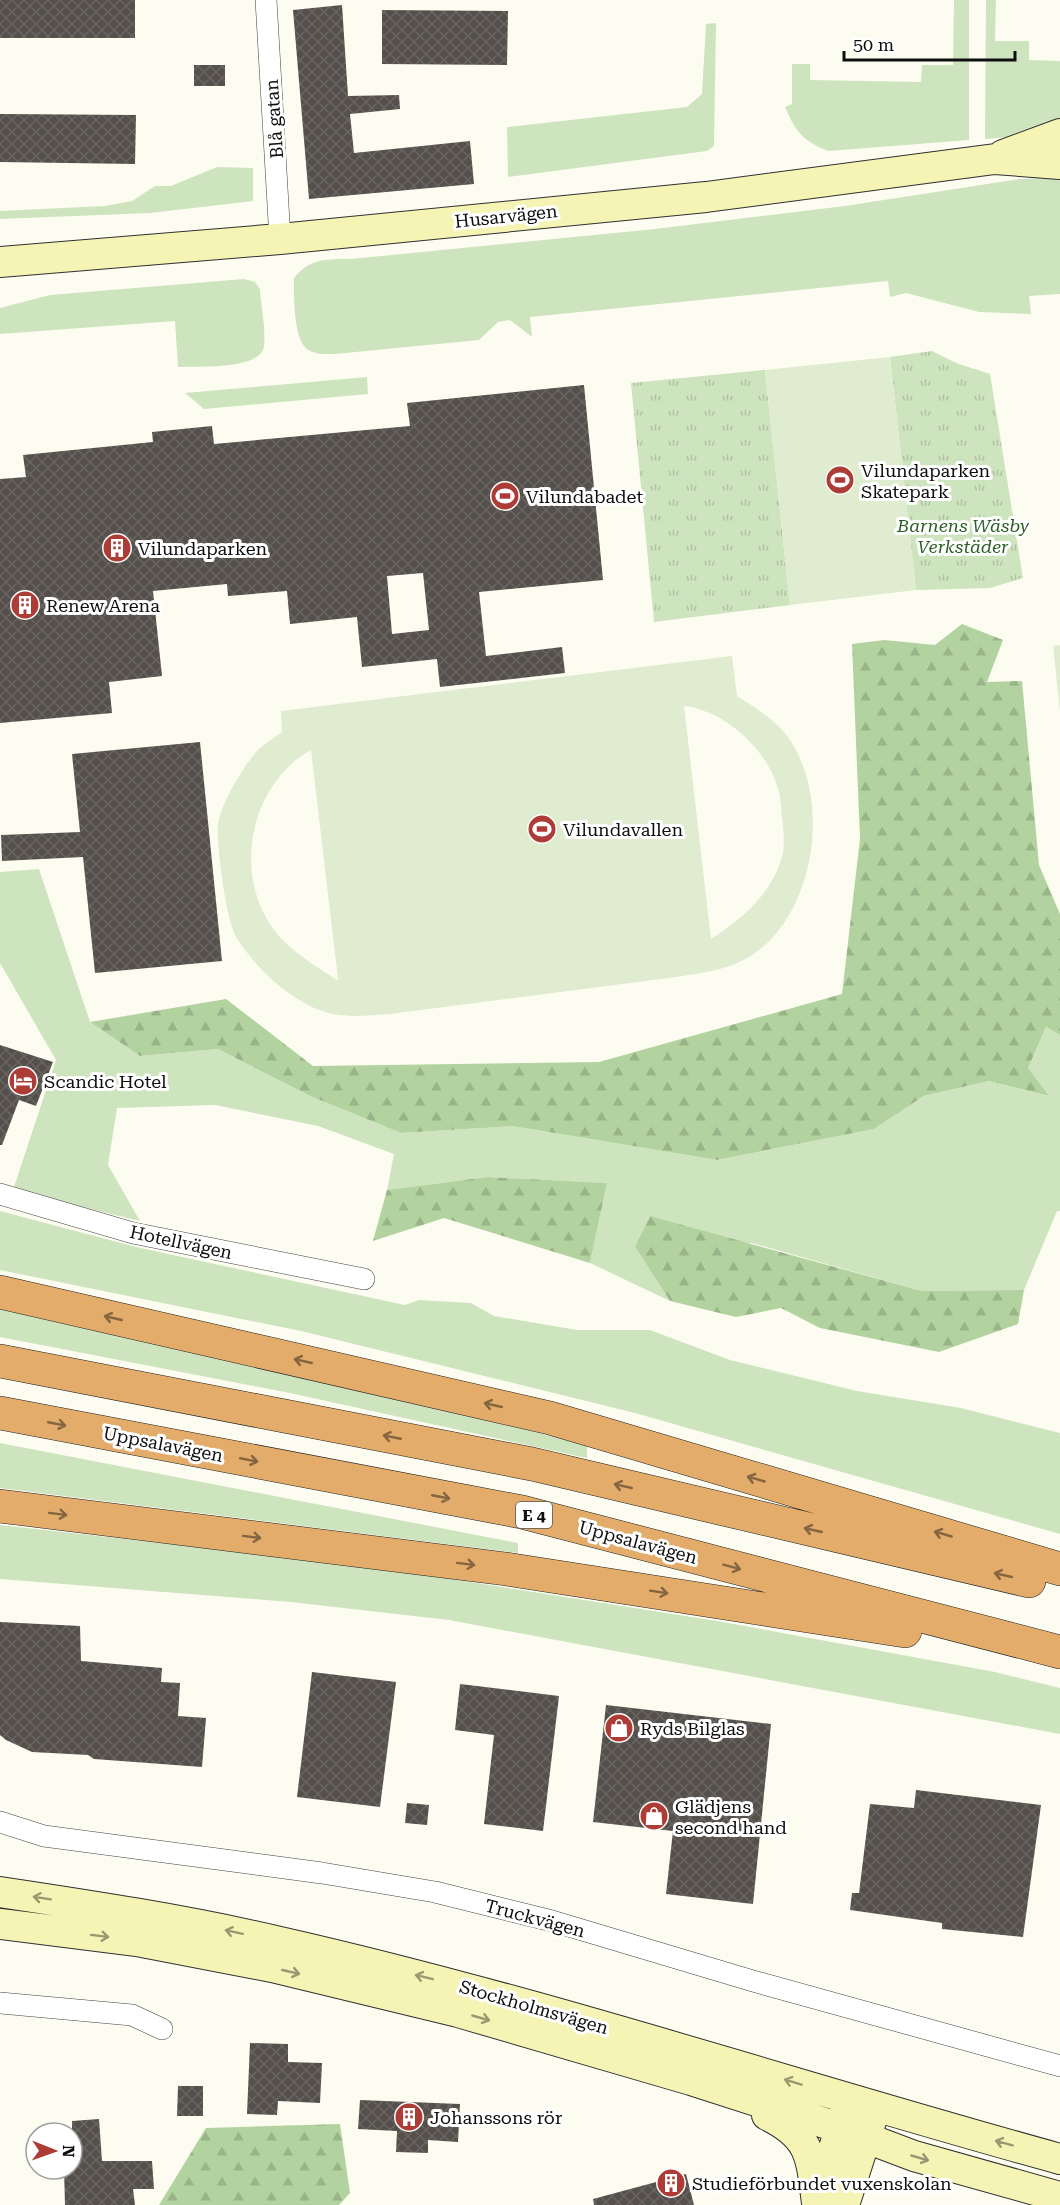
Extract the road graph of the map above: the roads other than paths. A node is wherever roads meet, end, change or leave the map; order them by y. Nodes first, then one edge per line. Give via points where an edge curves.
1 (266, 0) edge
2 (1060, 134) edge
3 (994, 159) junction
4 (1060, 164) edge
5 (280, 239) junction
6 (5, 259) edge
7 (0, 1194) edge
8 (364, 1279) dead end
9 (0, 1292) edge
10 (0, 1360) edge
11 (0, 1413) edge
12 (0, 1506) edge
13 (1060, 1569) edge
14 (1060, 1588) edge
15 (1060, 1652) edge
16 (1060, 1664) edge
17 (0, 1822) edge
18 (0, 1892) edge
19 (0, 1924) edge
20 (0, 2002) edge
21 (162, 2028) dead end
22 (1060, 2066) edge
23 (691, 2080) junction
24 (862, 2103) junction
25 (853, 2133) junction
26 (1060, 2158) edge
27 (1060, 2197) edge
28 (826, 2204) edge

1 - 5 street, Blå gatan
2 - 3 main road, Husarvägen
3 - 4 main road, Husarvägen
3 - 5 main road, Husarvägen via 763,190
5 - 6 main road, Husarvägen
7 - 8 street, Hotellvägen via 134,1233
13 -> 9 highway via 550,1418
14 -> 10 highway via 532,1464
11 -> 15 highway, Uppsalavägen / E 4 via 522,1512
12 -> 16 highway via 506,1569 913,1632
17 - 22 street, Truckvägen via 55,1838 435,1892 552,1921
24 -> 18 main road, Stockholmsvägen via 486,1994 297,1946 142,1913
19 -> 23 main road, Stockholmsvägen via 137,1941 272,1967 458,2012
20 - 21 street via 132,2015
23 - 25 main road, Stockholmsvägen
23 - 28 main road, Stockholmsvägen via 789,2126 800,2135
24 - 25 main road
26 -> 24 main road, Stockholmsvägen
25 -> 27 main road, Stockholmsvägen via 914,2156
25 - 28 main road

